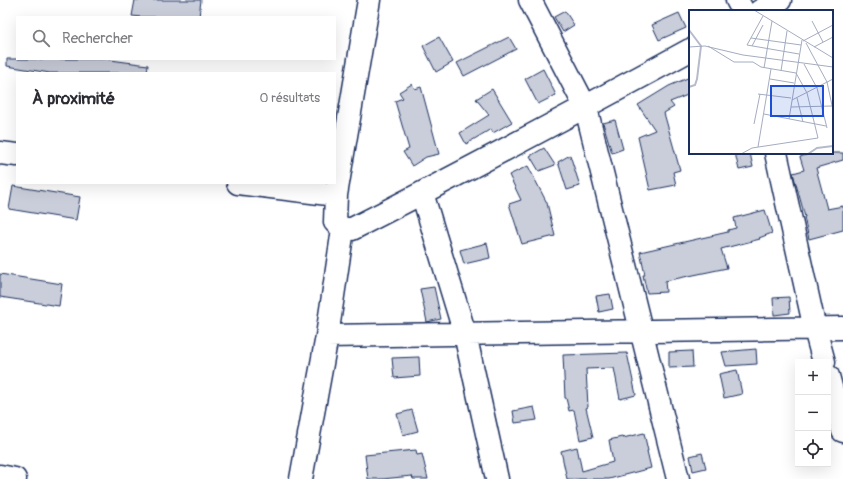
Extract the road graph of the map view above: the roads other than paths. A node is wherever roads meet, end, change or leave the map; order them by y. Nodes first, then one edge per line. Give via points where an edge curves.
1 (369, 0) edge
2 (530, 0) edge
3 (737, 0) edge
4 (780, 0) edge
5 (742, 10) edge
6 (762, 10) edge
7 (689, 51) edge
8 (586, 108) junction
9 (0, 153) edge
10 (776, 154) edge
11 (16, 155) edge
12 (246, 184) edge
13 (422, 193) junction
14 (336, 195) junction
15 (343, 228) junction
16 (843, 328) edge
17 (815, 329) junction
18 (641, 331) junction
19 (465, 334) junction
20 (327, 336) junction
21 (823, 359) edge
22 (831, 387) edge
23 (843, 431) edge
24 (0, 476) edge
25 (16, 479) edge
26 (301, 479) edge
27 (497, 479) edge
28 (678, 479) edge

1 - 14 street
2 - 8 street
3 - 5 street
4 - 6 street
7 - 8 street
8 - 13 street
8 - 18 street
9 - 11 street
10 - 17 street
12 - 14 street
13 - 15 street via 352,228
13 - 19 street
14 - 15 street via 336,222
15 - 20 street
16 - 17 street
17 - 18 street
17 - 21 street
18 - 19 street
18 - 28 street
19 - 20 street
19 - 27 street
20 - 26 street
22 - 23 street
24 - 25 street

